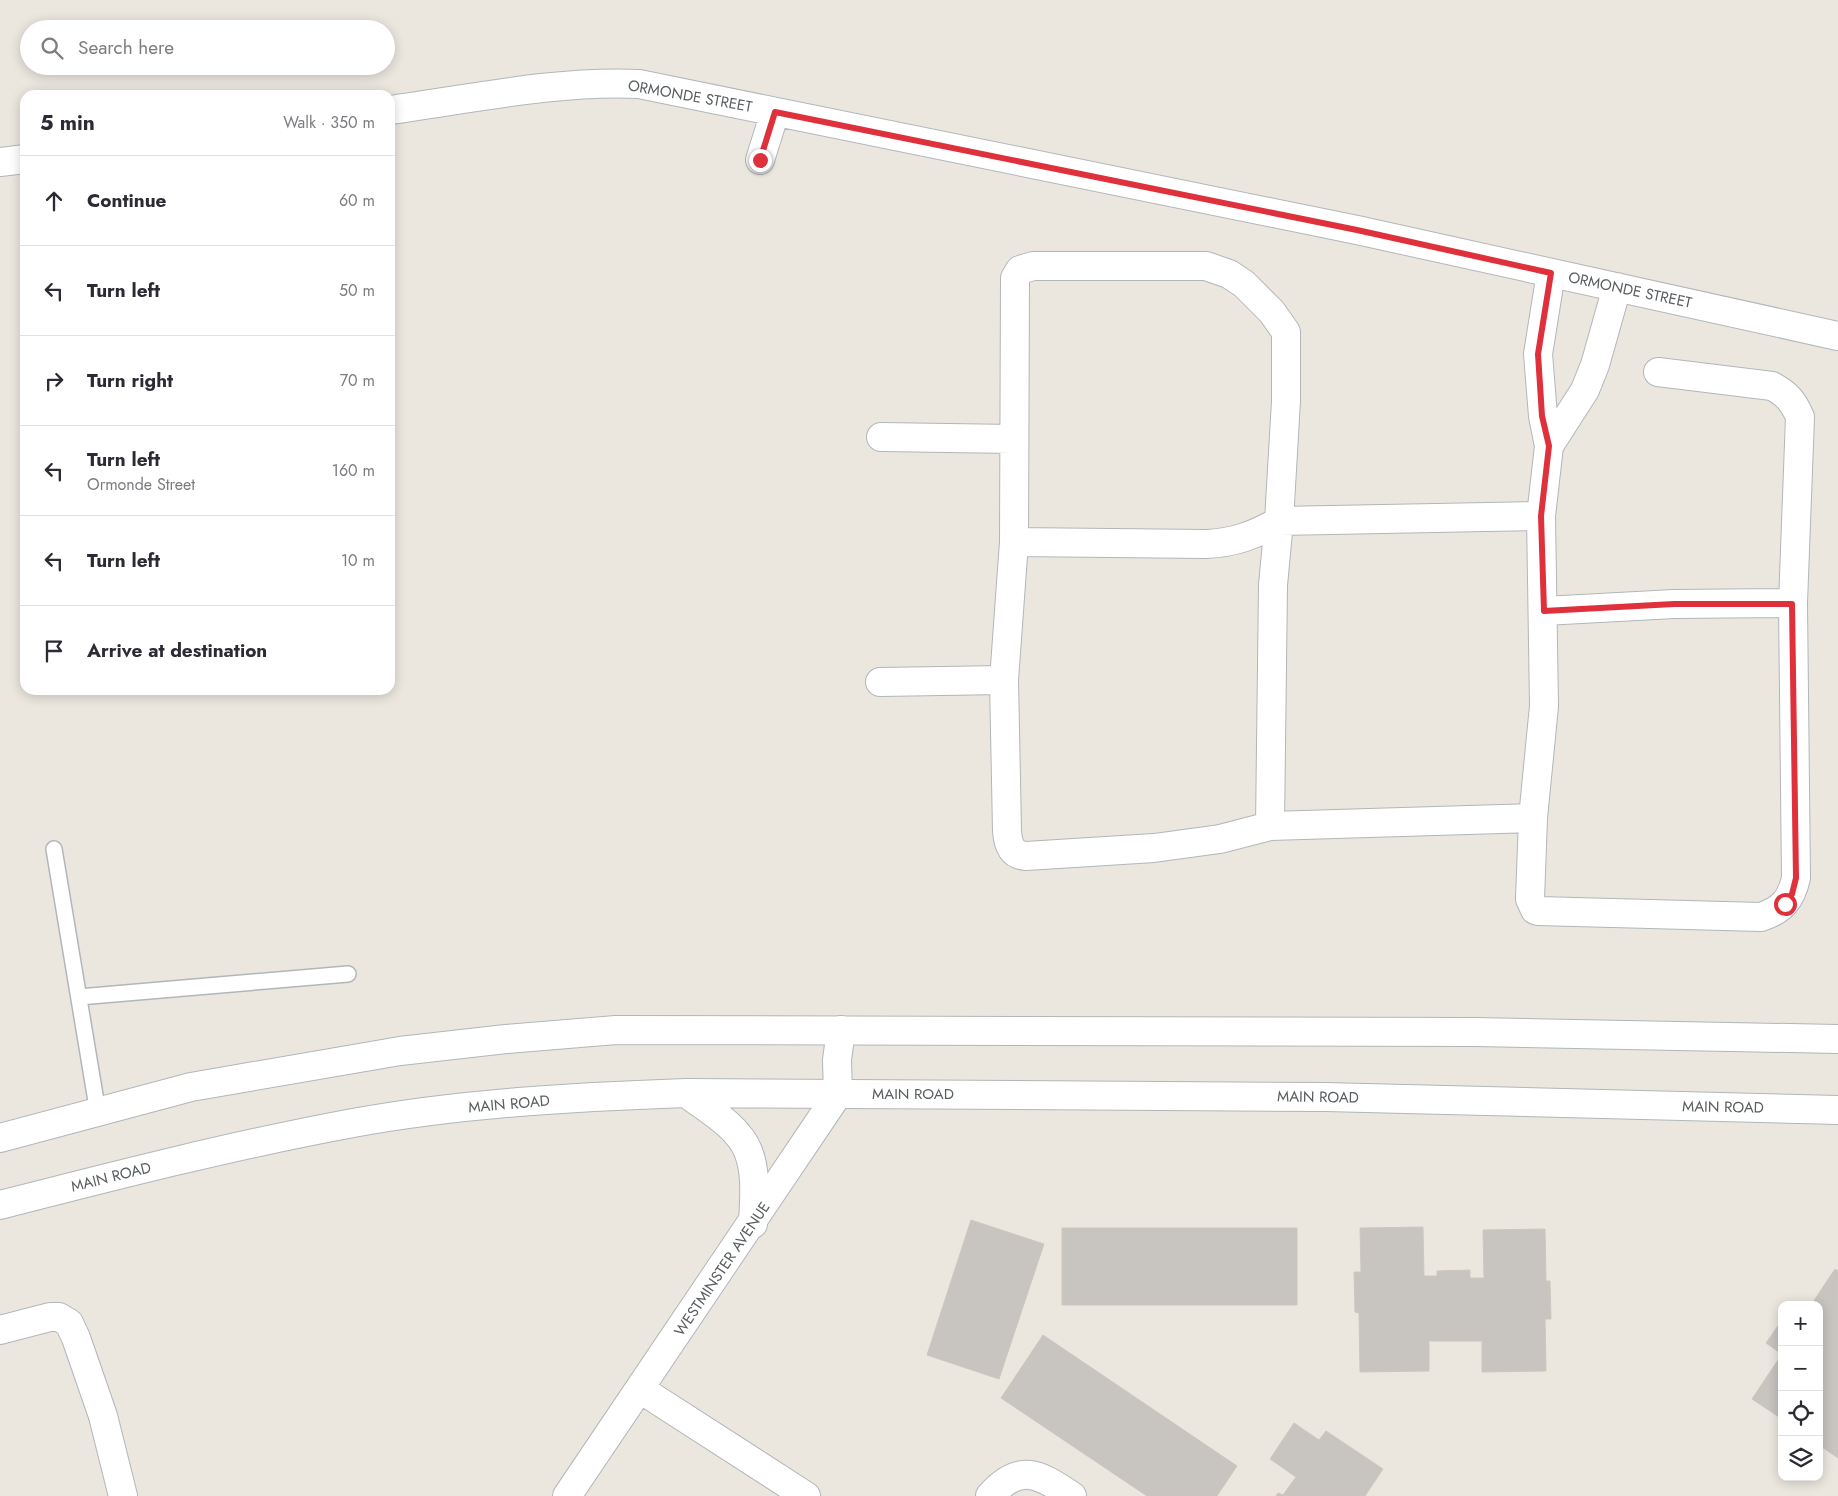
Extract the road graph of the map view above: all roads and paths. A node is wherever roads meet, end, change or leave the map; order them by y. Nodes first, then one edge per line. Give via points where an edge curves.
1 (395, 109) edge
2 (775, 112) junction
3 (20, 160) edge
4 (760, 160) dead end
5 (0, 162) edge
6 (1551, 273) junction
7 (1617, 288) junction
8 (1838, 336) edge
9 (1658, 372) dead end
10 (881, 436) dead end
11 (1014, 439) junction
12 (1549, 446) junction
13 (1541, 516) junction
14 (1279, 521) junction
15 (1014, 542) junction
16 (1792, 604) junction
17 (1544, 611) junction
18 (1004, 680) junction
19 (880, 682) dead end
20 (1533, 818) junction
21 (1270, 826) junction
22 (54, 849) dead end
23 (348, 974) dead end
24 (79, 997) junction
25 (841, 1030) junction
26 (1838, 1039) edge
27 (686, 1093) junction
28 (838, 1094) junction
29 (1838, 1110) edge
30 (98, 1113) junction
31 (0, 1138) edge
32 (0, 1205) edge
33 (753, 1224) junction
34 (0, 1330) edge
35 (640, 1389) junction
36 (124, 1496) edge
37 (567, 1496) edge
38 (806, 1496) edge
39 (990, 1496) edge
40 (1072, 1496) edge

1 - 2 street, ORMONDE STREET via 606,83 639,84
2 - 4 street
2 - 6 street, ORMONDE STREET via 1357,230
3 - 5 street
6 - 7 street, ORMONDE STREET
6 - 12 street via 1538,354 1542,416
7 - 8 street, ORMONDE STREET
7 - 12 street via 1585,390
9 - 16 street via 1772,386 1786,393 1794,404 1800,417
10 - 11 street
11 - 14 street via 1015,278 1020,270 1033,266 1206,266 1220,269 1258,297 1286,332 1286,401
11 - 15 street
12 - 13 street
13 - 14 street
13 - 17 street
14 - 15 street via 1229,543
14 - 21 street via 1273,585
15 - 18 street
16 - 17 street via 1674,604
16 - 20 street via 1796,878 1792,894 1785,904 1761,917 1535,910 1530,899
17 - 20 street via 1544,706
18 - 19 street
18 - 21 street via 1007,831 1008,843 1018,855 1154,848 1220,839
20 - 21 street
22 - 24 lane
23 - 24 lane
24 - 30 lane
25 - 26 street via 1475,1032
25 - 28 street via 837,1060
25 - 30 street via 616,1030 400,1050 191,1087
27 - 28 street, MAIN ROAD
27 - 32 street, MAIN ROAD via 515,1102 353,1123 142,1169
27 - 33 street via 732,1129 748,1150 754,1180
28 - 29 street, MAIN ROAD via 1335,1097
28 - 33 street, WESTMINSTER AVENUE
30 - 31 street
33 - 35 street, WESTMINSTER AVENUE
34 - 36 street via 50,1317 59,1317 69,1323 104,1416
35 - 37 street, WESTMINSTER AVENUE
35 - 38 street
39 - 40 street via 1018,1474 1031,1474 1051,1482

